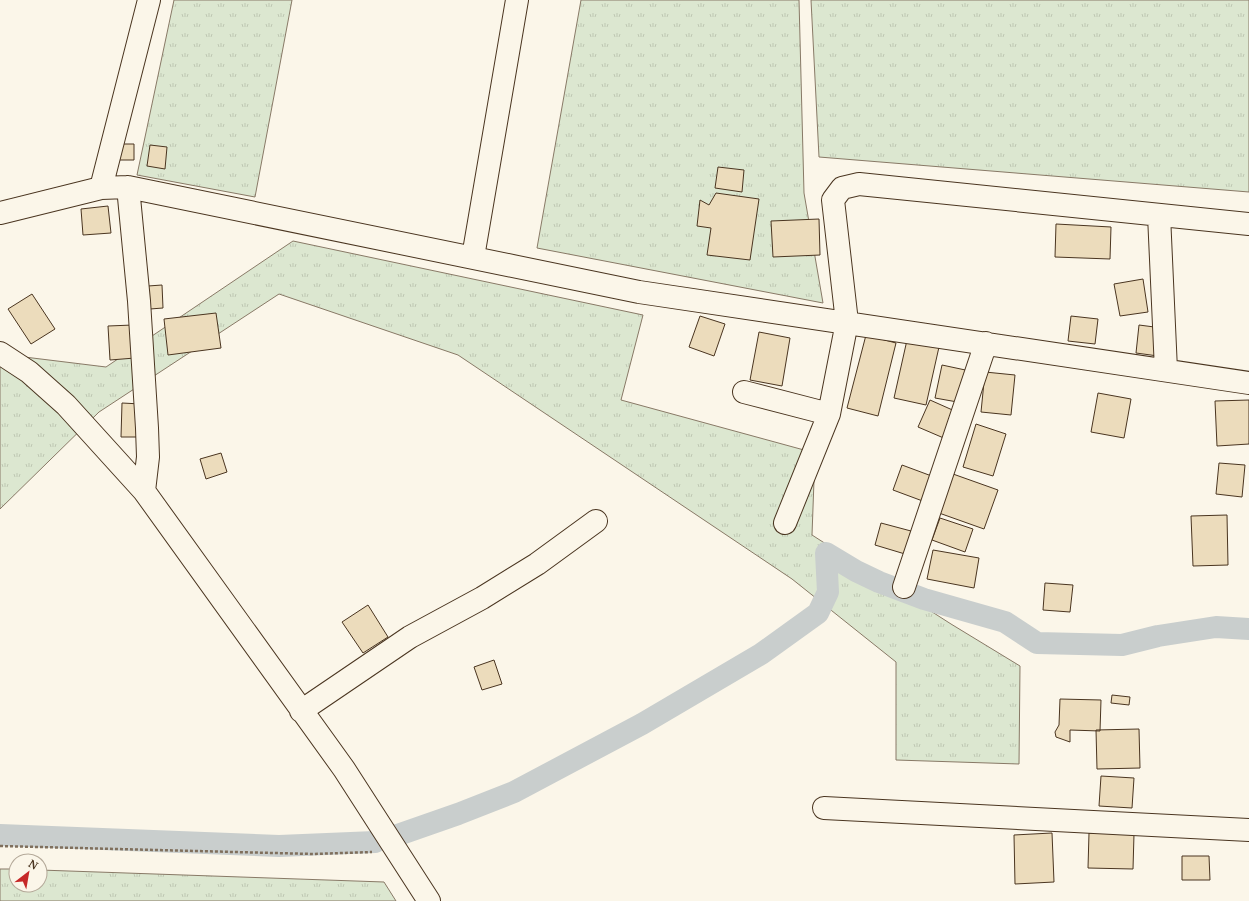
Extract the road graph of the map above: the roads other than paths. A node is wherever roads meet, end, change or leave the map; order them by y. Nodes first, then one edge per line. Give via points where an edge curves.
1 (149, 0) edge
2 (517, 0) edge
3 (128, 187) junction
4 (101, 188) junction
5 (0, 213) edge
6 (1159, 214) junction
7 (1249, 224) edge
8 (472, 257) junction
9 (847, 322) junction
10 (986, 343) junction
11 (0, 353) edge
12 (1166, 370) junction
13 (1249, 383) edge
14 (744, 392) dead end
15 (829, 414) junction
16 (144, 491) junction
17 (596, 521) dead end
18 (785, 523) dead end
19 (904, 587) dead end
20 (301, 711) junction
21 (824, 808) dead end
22 (1249, 830) edge
23 (429, 901) edge

1 - 4 street
2 - 8 street
3 - 4 street
3 - 8 street
3 - 16 street via 139,301 147,428 148,457
4 - 5 street
6 - 7 street
6 - 9 street via 859,184 842,188 833,200
6 - 12 street
8 - 9 street via 639,292
9 - 10 street
9 - 15 street
10 - 12 street
10 - 19 street
11 - 16 street via 29,372 66,405
12 - 13 street
14 - 15 street
15 - 18 street
16 - 20 street
17 - 20 street via 537,564 482,598 410,637
20 - 23 street via 344,769
21 - 22 street

